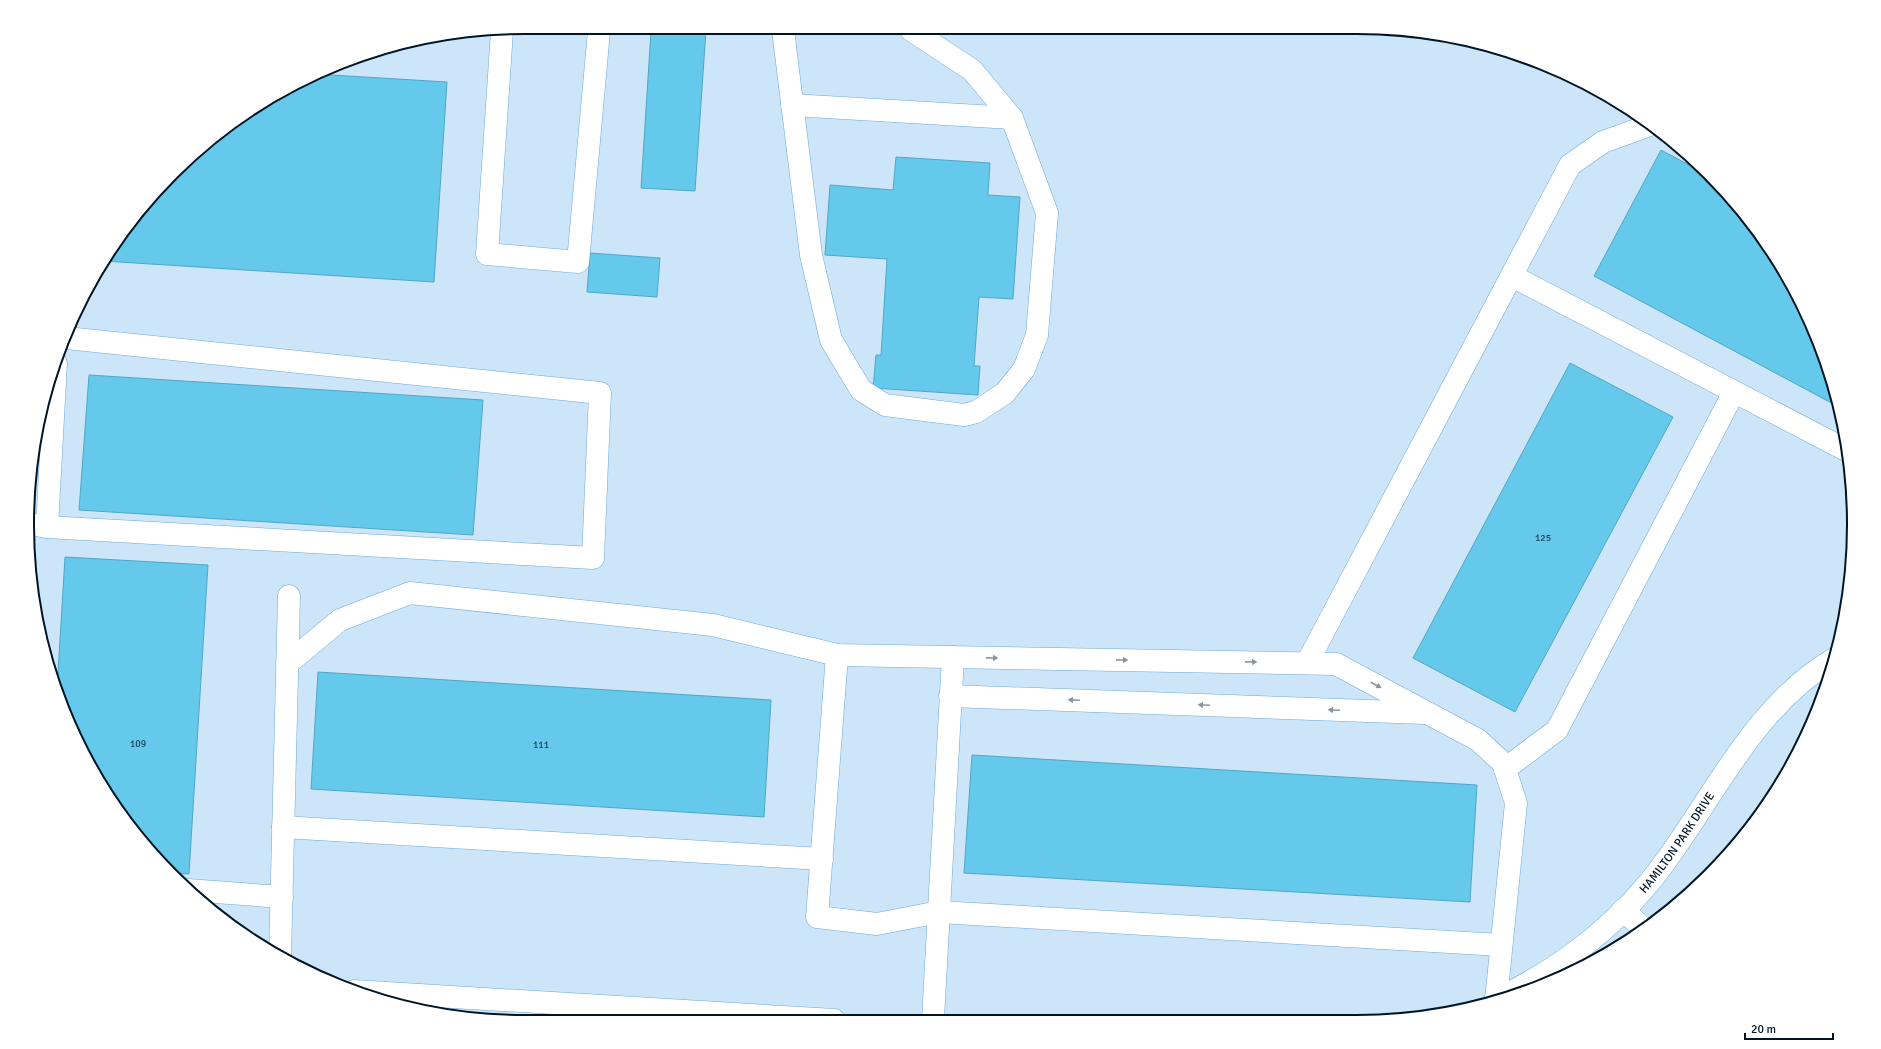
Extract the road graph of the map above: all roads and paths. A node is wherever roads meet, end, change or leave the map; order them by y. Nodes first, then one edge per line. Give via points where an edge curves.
1 (599, 34) edge
2 (783, 34) edge
3 (916, 34) edge
4 (502, 35) edge
5 (792, 105) junction
6 (1012, 118) junction
7 (1645, 128) edge
8 (1512, 276) junction
9 (70, 338) edge
10 (53, 392) edge
11 (1734, 392) junction
12 (1841, 447) edge
13 (38, 526) edge
14 (289, 596) dead end
15 (837, 655) junction
16 (952, 657) junction
17 (1826, 663) edge
18 (287, 664) junction
19 (1307, 664) junction
20 (950, 696) junction
21 (1429, 714) junction
22 (1505, 769) junction
23 (283, 828) junction
24 (822, 859) junction
25 (199, 891) edge
26 (282, 897) junction
27 (1623, 910) junction
28 (939, 912) junction
29 (1639, 925) edge
30 (1501, 945) junction
31 (280, 950) edge
32 (1526, 985) edge
33 (1497, 994) edge
34 (398, 998) edge
35 (411, 1000) edge
36 (724, 1015) edge
37 (933, 1015) edge

1 - 4 street via 578,262 487,254
2 - 5 street
3 - 6 street via 972,70
5 - 6 street
5 - 6 street via 811,255 831,340 861,390 885,405 964,415 976,412 1005,393 1024,370 1037,336 1047,213
7 - 8 street via 1603,142 1570,165
8 - 11 street
8 - 19 street
9 - 13 street via 600,393 593,558
10 - 13 street
11 - 12 street
11 - 22 street via 1557,730
14 - 18 street
15 - 16 street
15 - 18 street via 713,625 410,593 340,620
15 - 24 street
16 -> 19 street
16 - 20 street
17 - 27 street, HAMILTON PARK DRIVE via 1790,691 1768,714 1723,773 1665,862
18 - 23 street
19 -> 21 street via 1336,664
21 -> 20 street
20 - 28 street
21 - 22 street via 1478,740 1503,763
22 - 30 street via 1516,803
23 - 24 street
23 - 26 street
24 - 28 street via 817,917 877,924
25 - 26 street
26 - 31 street
27 - 29 street
27 - 32 street, HAMILTON PARK DRIVE via 1594,937 1554,968
28 - 30 street
28 - 37 street
30 - 33 street
34 - 35 street
35 - 36 street

